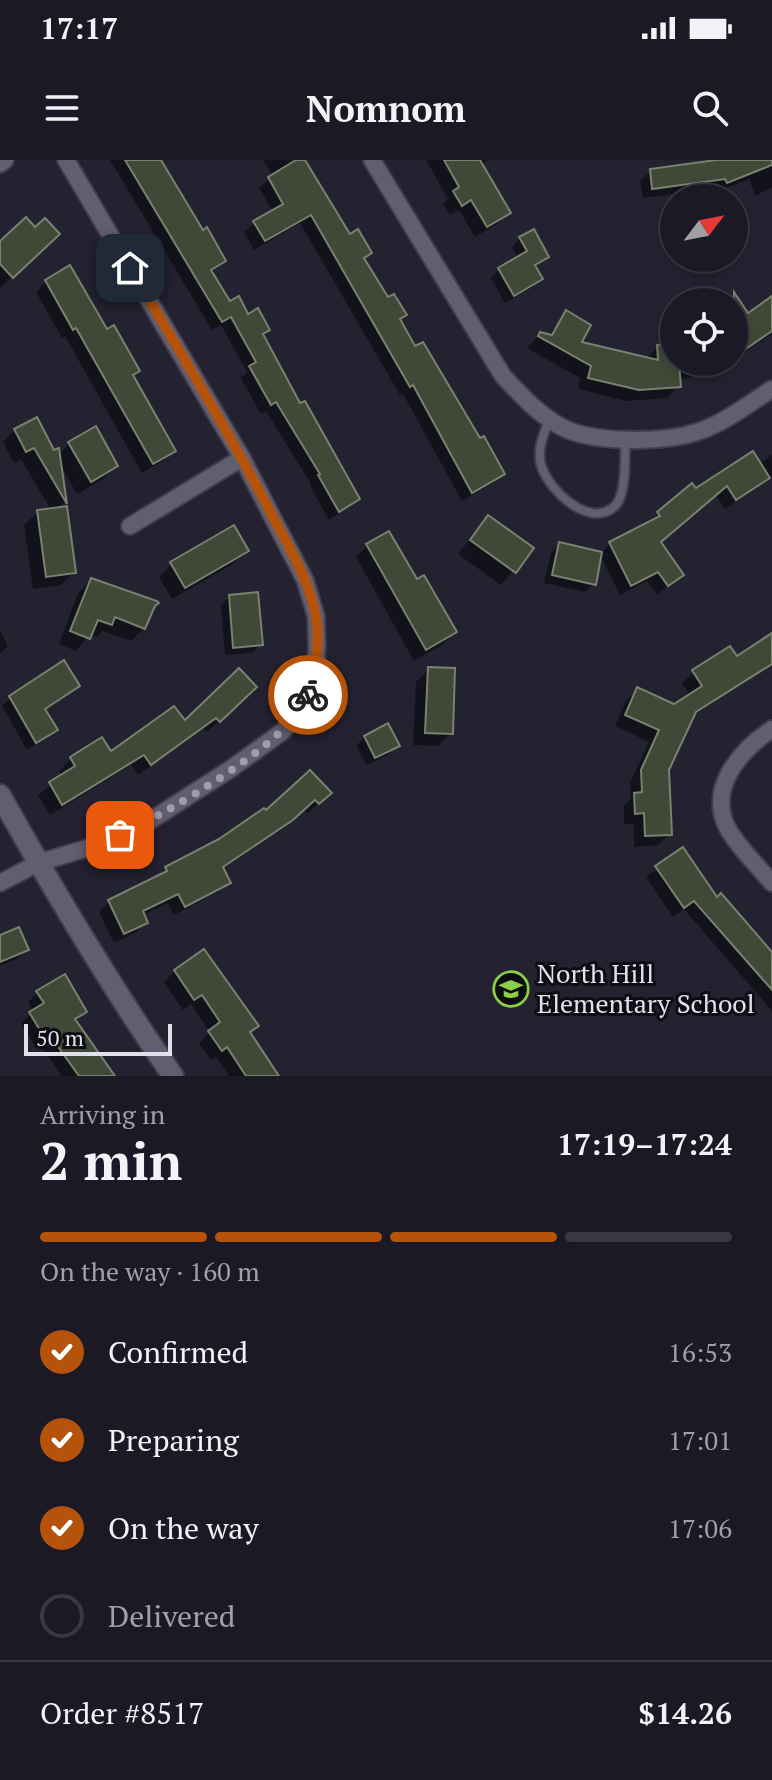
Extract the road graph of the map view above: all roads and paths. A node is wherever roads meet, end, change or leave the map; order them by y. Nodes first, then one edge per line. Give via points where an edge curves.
1 (5, 160) edge
2 (66, 160) edge
3 (372, 160) edge
4 (0, 164) edge
5 (772, 389) edge
6 (549, 419) junction
7 (625, 439) junction
8 (242, 458) junction
9 (130, 526) dead end
10 (772, 729) edge
11 (0, 795) edge
12 (38, 863) junction
13 (0, 883) edge
14 (772, 883) edge
15 (173, 1076) edge

1 - 4 street
2 - 8 street
3 - 6 street via 503,376
5 - 7 street via 697,432
6 - 7 street via 583,435
6 - 7 lane via 540,445 541,467 559,495 590,512 602,513 616,505 622,491
8 - 9 street
8 - 12 street via 305,580 316,616 315,673 306,703 283,731 145,824
10 - 14 street via 732,764 722,804 727,827
11 - 12 street
12 - 13 street
12 - 15 street

